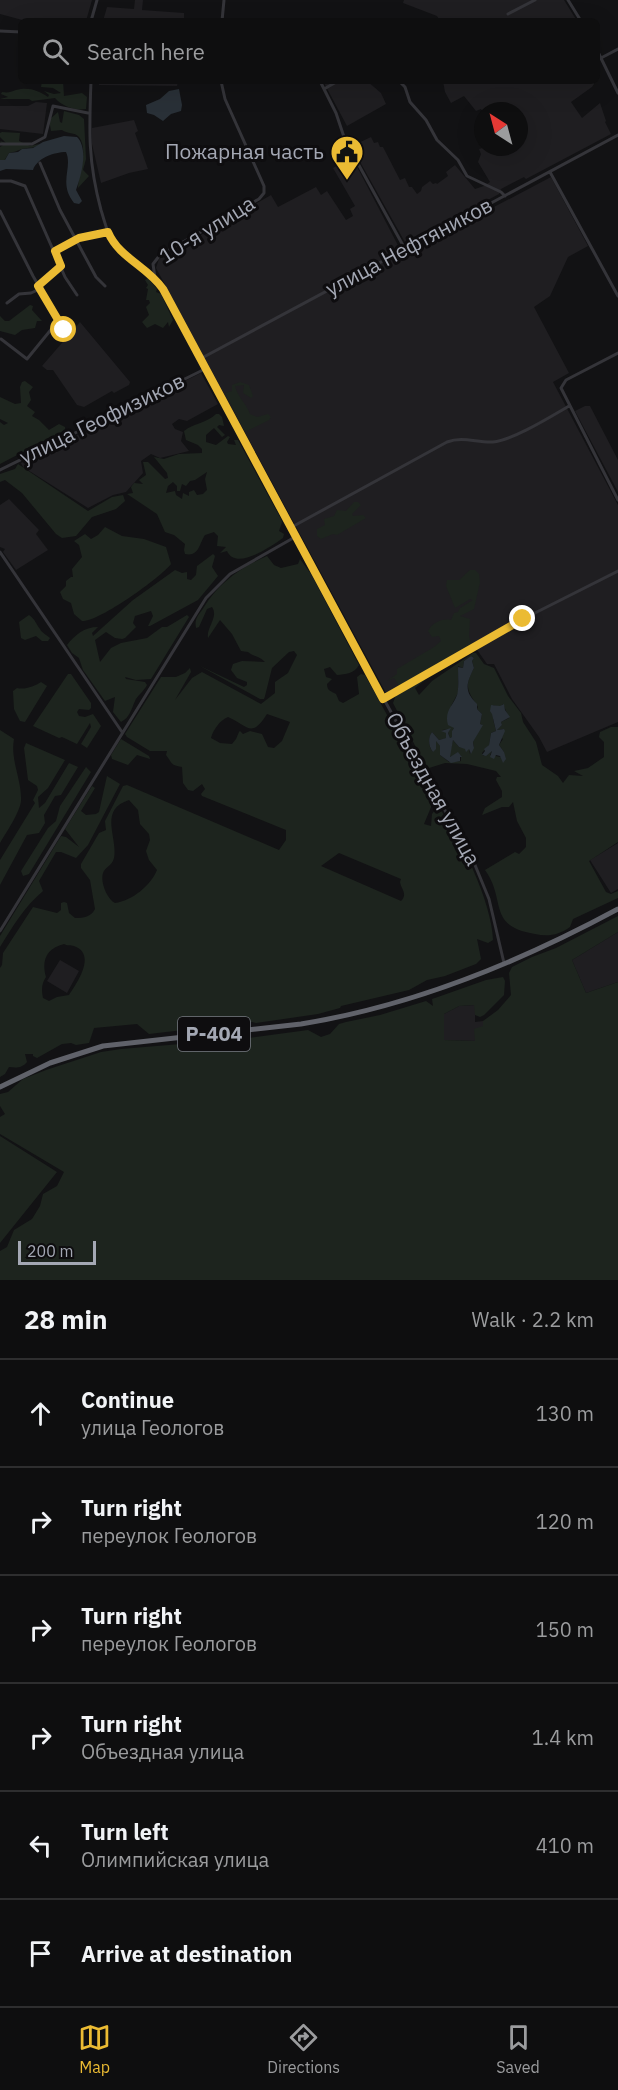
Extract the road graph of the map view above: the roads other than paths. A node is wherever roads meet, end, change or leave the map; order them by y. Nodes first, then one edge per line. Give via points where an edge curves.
1 (97, 0) edge
2 (224, 0) edge
3 (535, 0) edge
4 (568, 0) edge
5 (507, 14) dead end
6 (92, 18) edge
7 (222, 18) edge
8 (579, 18) edge
9 (0, 31) edge
10 (18, 32) edge
11 (618, 49) edge
12 (601, 58) joint
13 (91, 84) edge
14 (222, 84) edge
15 (322, 84) edge
16 (333, 84) edge
17 (402, 84) edge
18 (324, 89) junction
19 (618, 93) edge
20 (89, 113) junction
21 (618, 135) edge
22 (0, 144) edge
23 (40, 163) dead end
24 (550, 172) junction
25 (0, 181) edge
26 (505, 196) junction
27 (0, 211) edge
28 (108, 232) junction
29 (76, 239) junction
30 (405, 249) junction
31 (55, 251) junction
32 (61, 266) junction
33 (156, 280) junction
34 (105, 286) dead end
35 (39, 287) junction
36 (77, 295) dead end
37 (618, 296) edge
38 (7, 303) dead end
39 (58, 321) junction
40 (64, 330) dead end
41 (1, 339) edge
42 (618, 353) edge
43 (200, 359) junction
44 (205, 369) junction
45 (568, 406) junction
46 (0, 470) edge
47 (618, 500) edge
48 (290, 528) junction
49 (295, 537) junction
50 (0, 552) edge
51 (618, 571) edge
52 (383, 699) junction
53 (122, 732) junction
54 (618, 909) edge
55 (0, 931) edge
56 (504, 963) junction
57 (0, 1087) edge

1 - 6 street
2 - 7 street
3 - 5 street
4 - 8 street
9 - 10 street
11 - 12 street
12 - 19 street
13 - 20 street, Объездная улица
14 - 33 street, 10-я улица via 264,193 160,255 153,266
15 - 18 street
16 - 18 street
17 - 26 street via 410,102 467,176
18 - 30 street via 345,140
20 - 22 street via 52,106 45,137 32,144
20 - 28 street, Объездная улица via 90,160
21 - 24 street, улица Нефтяников
23 - 29 street
24 - 26 street, улица Нефтяников
24 - 37 street
25 - 31 street via 23,185
26 - 30 street, улица Нефтяников
27 - 35 street
28 - 29 street
28 - 33 street, Объездная улица via 123,255
29 - 31 street
29 - 34 street
30 - 43 street, улица Нефтяников
31 - 32 street
32 - 35 street
32 - 36 street
33 - 43 street, Объездная улица
35 - 38 street
35 - 39 street
39 - 40 street
39 - 41 street via 27,359
42 - 45 street via 567,380 561,388
43 - 44 street, Объездная улица
44 - 46 street, улица Геофизиков
44 - 48 street, Объездная улица
45 - 47 street
45 - 48 street via 499,441 447,442
48 - 49 street, Объездная улица
49 - 52 street, Объездная улица
49 - 53 street via 241,566 214,589
50 - 53 street
51 - 52 street via 523,619
52 - 56 street, Объездная улица via 479,873
53 - 55 street
54 - 56 highway, Р-404
56 - 57 highway, Р-404 via 407,999 326,1020 92,1049 50,1063

